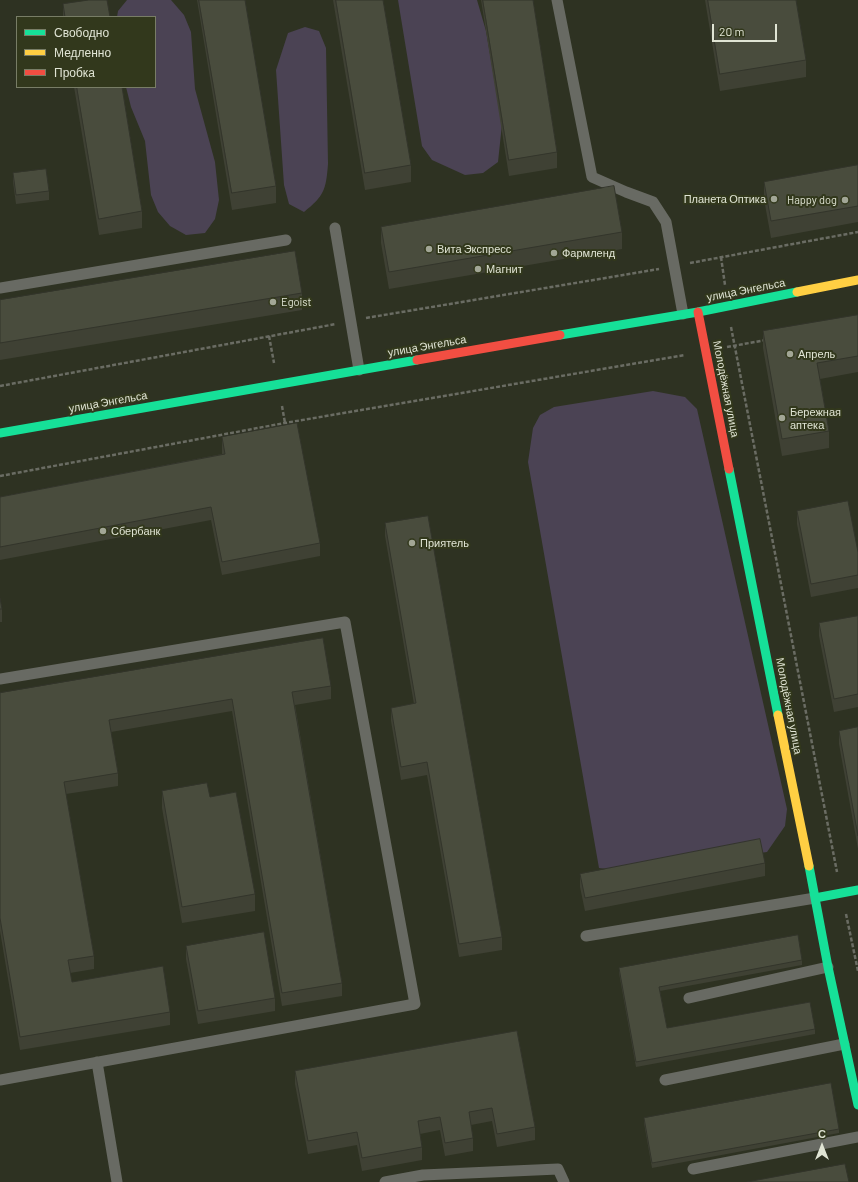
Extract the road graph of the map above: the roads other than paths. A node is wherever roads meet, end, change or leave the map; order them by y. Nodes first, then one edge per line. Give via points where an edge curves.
1 (557, 0) edge
2 (335, 228) dead end
3 (286, 240) dead end
4 (858, 280) edge
5 (0, 288) edge
6 (698, 312) junction
7 (683, 314) junction
8 (359, 370) junction
9 (0, 433) edge
10 (0, 679) edge
11 (858, 890) edge
12 (815, 898) junction
13 (586, 936) dead end
14 (828, 967) junction
15 (689, 998) dead end
16 (844, 1044) junction
17 (97, 1062) junction
18 (0, 1080) edge
19 (665, 1080) dead end
20 (858, 1105) edge
21 (858, 1137) edge
22 (693, 1169) dead end
23 (424, 1179) edge
24 (117, 1182) edge
25 (385, 1182) edge
26 (564, 1182) edge

1 - 7 lane via 592,177 653,202 666,222
2 - 8 lane
3 - 5 lane
4 - 6 main road, улица Энгельса
6 - 7 main road, улица Энгельса
6 - 12 main road, Молодёжная улица
7 - 8 main road, улица Энгельса
8 - 9 main road, улица Энгельса
10 - 17 lane via 345,622 415,1004
11 - 12 main road
12 - 13 lane
12 - 14 main road, Молодёжная улица
14 - 15 lane
14 - 16 main road, Молодёжная улица
16 - 19 lane
16 - 20 main road, Молодёжная улица
17 - 18 lane
17 - 24 lane
21 - 22 lane
23 - 25 lane
23 - 26 lane via 558,1169

